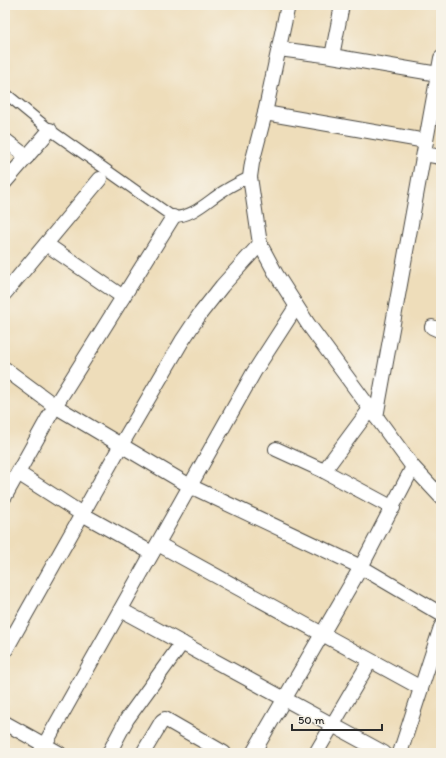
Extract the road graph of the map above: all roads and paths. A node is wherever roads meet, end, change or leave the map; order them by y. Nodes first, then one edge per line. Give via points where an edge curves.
1 (288, 5) edge
2 (342, 5) edge
3 (279, 49) junction
4 (332, 56) junction
5 (441, 58) edge
6 (438, 74) junction
7 (5, 93) edge
8 (265, 113) junction
9 (50, 130) junction
10 (5, 140) edge
11 (425, 147) junction
12 (27, 157) junction
13 (441, 157) edge
14 (250, 177) junction
15 (100, 179) dead end
16 (5, 182) edge
17 (173, 217) junction
18 (46, 244) junction
19 (260, 244) junction
20 (5, 293) edge
21 (123, 297) junction
22 (296, 307) junction
23 (7, 375) edge
24 (55, 406) junction
25 (373, 413) junction
26 (121, 445) junction
27 (276, 449) dead end
28 (413, 468) junction
29 (324, 471) junction
30 (18, 473) junction
31 (190, 486) junction
32 (5, 496) edge
33 (441, 497) edge
34 (393, 508) junction
35 (82, 514) junction
36 (155, 548) junction
37 (361, 567) junction
38 (121, 610) junction
39 (441, 614) edge
40 (441, 627) edge
41 (322, 635) junction
42 (182, 643) junction
43 (5, 651) edge
44 (370, 661) junction
45 (421, 688) junction
46 (284, 699) junction
47 (5, 722) edge
48 (332, 725) junction
49 (42, 749) edge
50 (59, 753) edge
51 (110, 753) edge
52 (143, 753) edge
53 (224, 753) edge
54 (253, 753) edge
55 (316, 753) edge
56 (384, 753) edge
57 (400, 753) edge

1 - 3 street
2 - 4 street
3 - 4 street
3 - 8 street
4 - 6 street
5 - 6 street
6 - 11 street
7 - 9 street
8 - 11 street
8 - 14 street
9 - 12 street
9 - 17 street
10 - 12 street
11 - 13 street
11 - 25 street
12 - 16 street
14 - 17 street via 189,214
14 - 19 street
15 - 18 street
17 - 21 street
18 - 20 street
18 - 21 street
19 - 22 street
19 - 26 street via 200,314
21 - 24 street
22 - 25 street
22 - 31 street via 254,372
23 - 24 street
24 - 26 street
24 - 30 street
25 - 28 street
25 - 29 street
26 - 31 street
26 - 35 street
27 - 29 street
28 - 33 street
28 - 34 street
29 - 34 street
30 - 32 street
30 - 35 street
31 - 36 street
31 - 37 street
34 - 37 street
35 - 36 street
35 - 43 street
36 - 38 street
36 - 41 street
37 - 39 street
37 - 41 street
38 - 42 street
38 - 49 street
40 - 45 street
41 - 44 street
41 - 46 street
42 - 46 street
42 - 51 street via 128,719
44 - 45 street
44 - 48 street
45 - 57 street
46 - 48 street
46 - 54 street
47 - 49 street
48 - 55 street
48 - 56 street
49 - 50 street
52 - 53 street via 165,719

